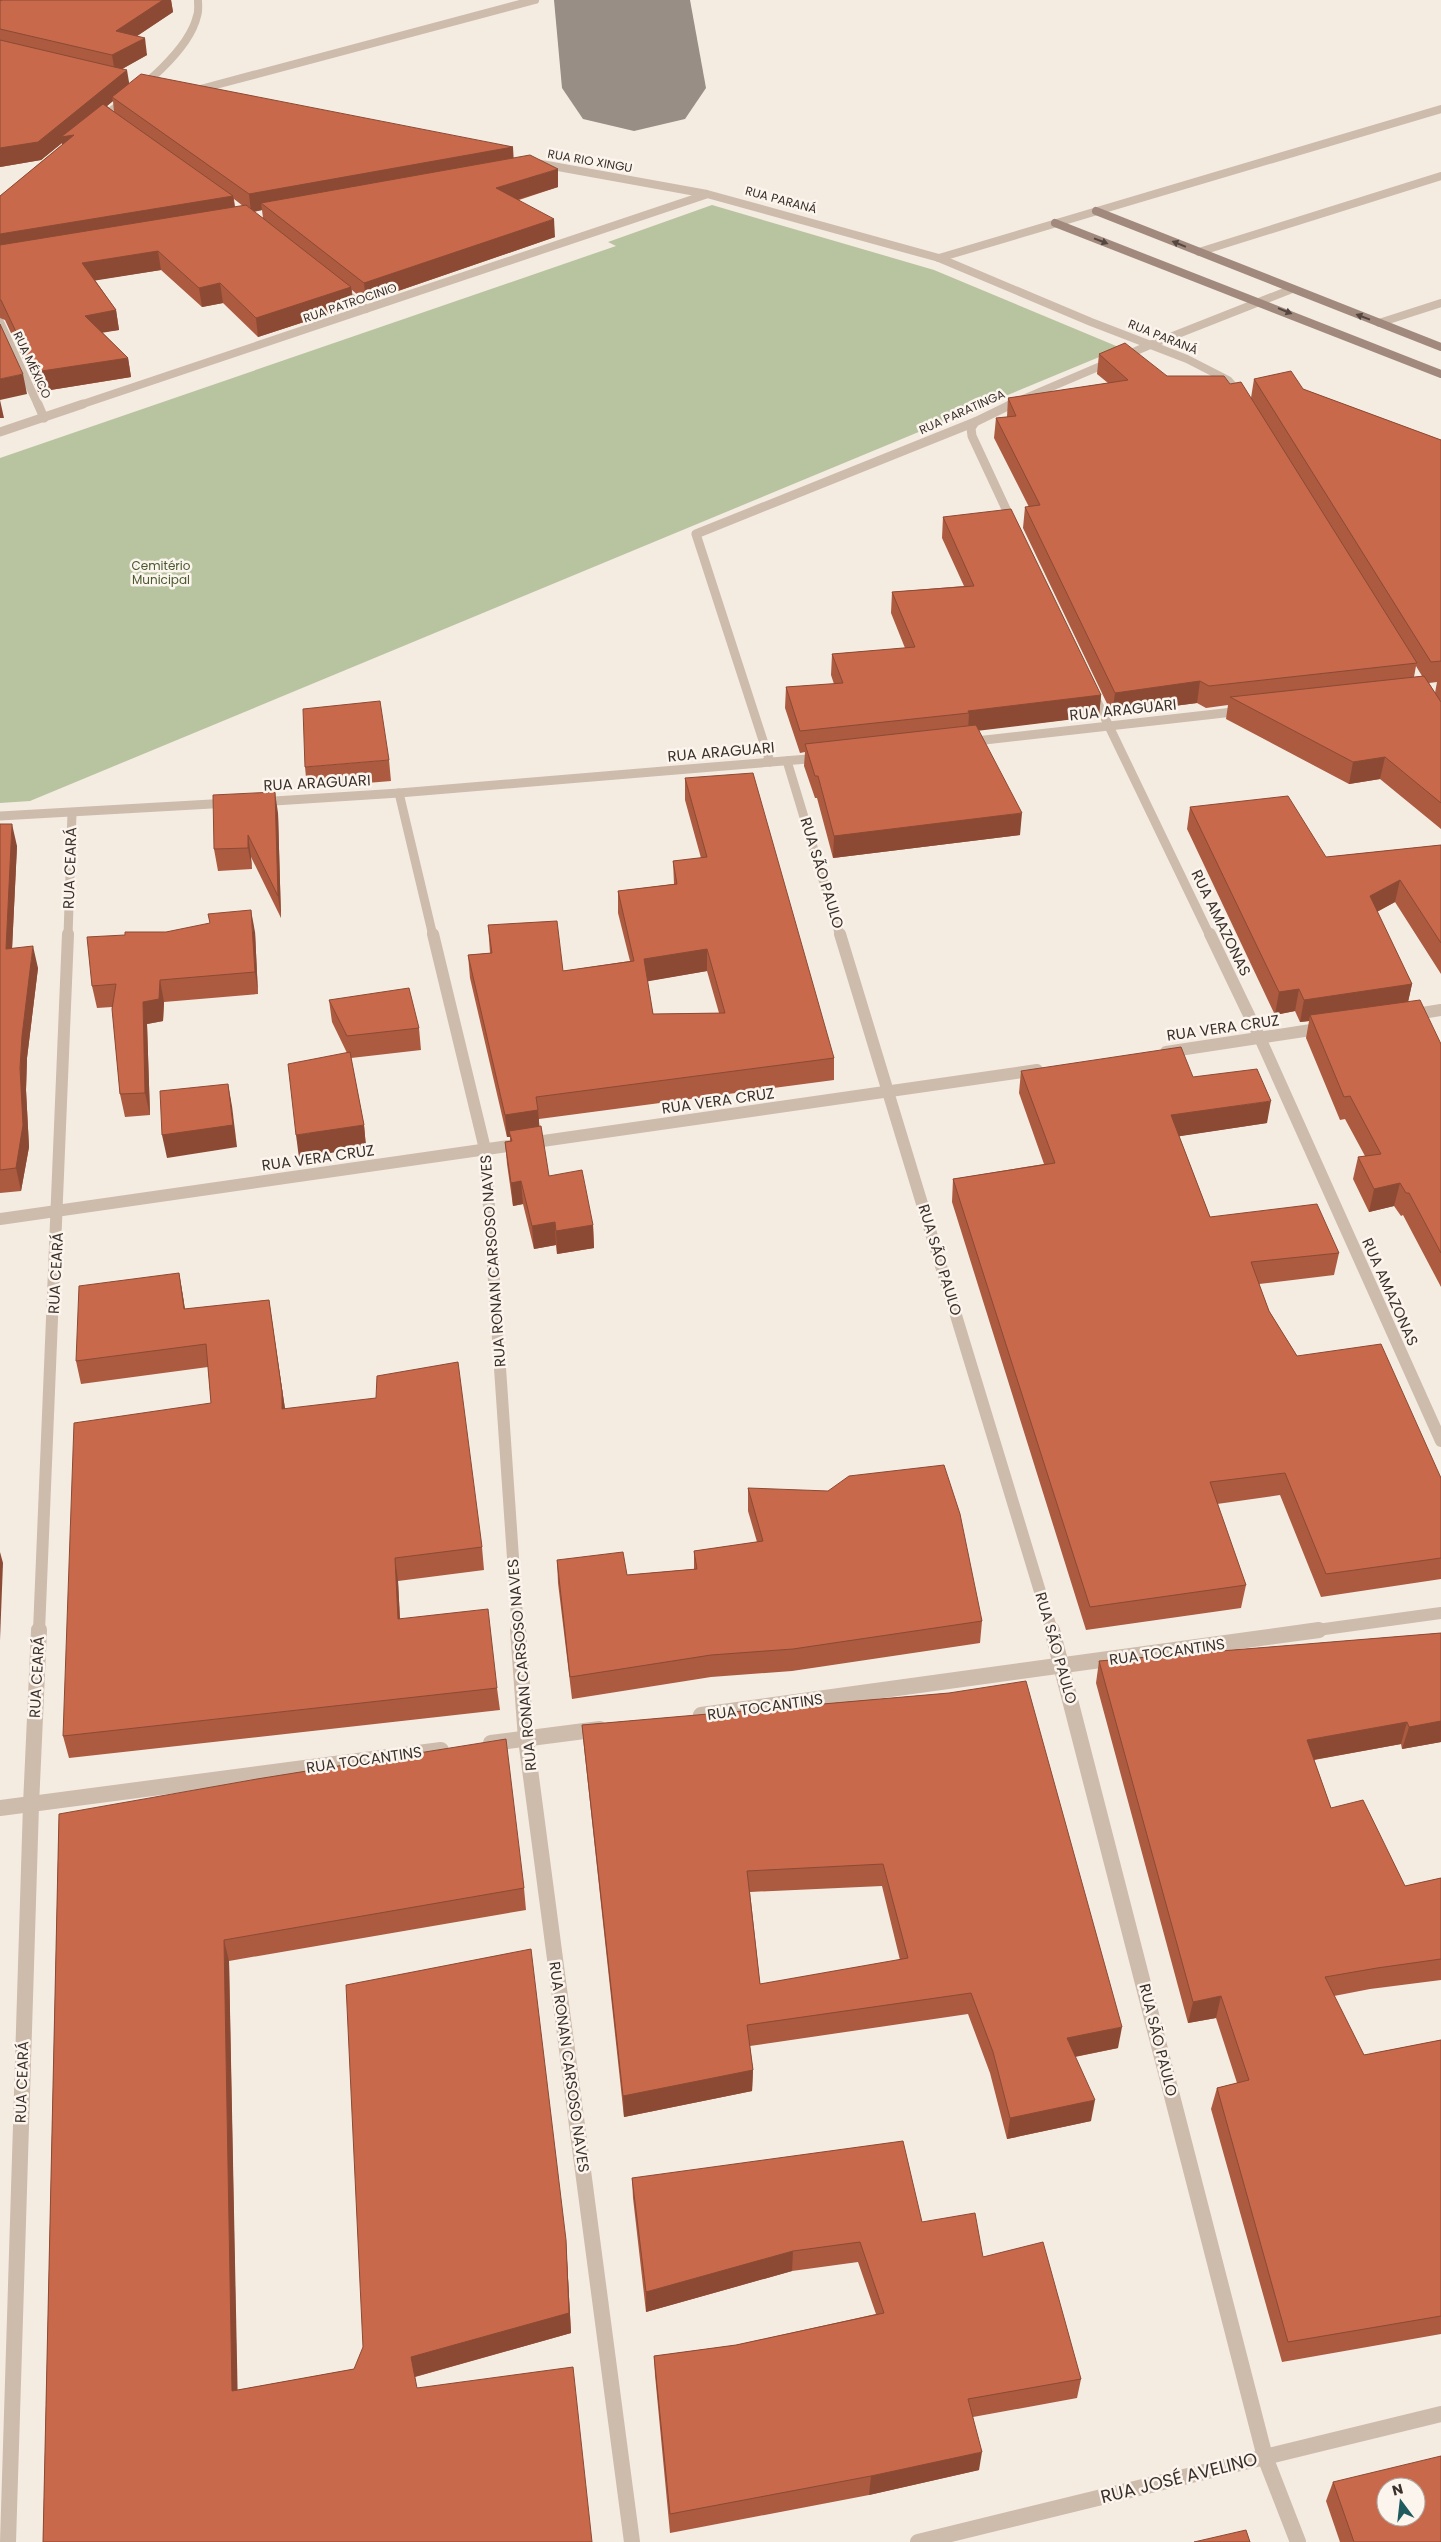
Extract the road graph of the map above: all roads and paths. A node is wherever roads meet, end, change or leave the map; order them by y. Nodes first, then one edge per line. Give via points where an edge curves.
1 (198, 0) edge
2 (535, 0) edge
3 (133, 83) edge
4 (142, 85) junction
5 (151, 87) edge
6 (206, 96) edge
7 (1441, 109) edge
8 (106, 115) junction
9 (114, 121) edge
10 (91, 127) edge
11 (528, 165) edge
12 (1441, 176) edge
13 (707, 194) junction
14 (1096, 212) junction
15 (1055, 224) junction
16 (1199, 252) junction
17 (939, 258) junction
18 (335, 285) edge
19 (1292, 289) junction
20 (1260, 302) junction
21 (1441, 303) edge
22 (366, 309) junction
23 (0, 322) edge
24 (1380, 323) junction
25 (1150, 345) junction
26 (1441, 347) edge
27 (1441, 374) edge
28 (1250, 408) edge
29 (44, 418) junction
30 (975, 422) junction
31 (0, 432) edge
32 (1018, 533) edge
33 (1088, 683) edge
34 (1254, 710) edge
35 (1109, 727) junction
36 (953, 743) edge
37 (826, 757) edge
38 (788, 761) junction
39 (770, 762) junction
40 (399, 793) junction
41 (72, 813) junction
42 (0, 816) edge
43 (1441, 1010) edge
44 (1393, 1018) edge
45 (1336, 1026) edge
46 (1260, 1038) junction
47 (1152, 1054) edge
48 (1045, 1069) edge
49 (889, 1091) junction
50 (485, 1149) junction
51 (58, 1211) junction
52 (0, 1219) edge
53 (1441, 1441) edge
54 (1441, 1613) edge
55 (1063, 1667) junction
56 (682, 1718) edge
57 (614, 1727) edge
58 (526, 1739) junction
59 (477, 1745) edge
60 (457, 1748) edge
61 (31, 1805) junction
62 (0, 1808) edge
63 (1441, 2414) edge
64 (1265, 2457) junction
65 (8, 2542) edge
66 (632, 2542) edge
67 (918, 2542) edge
68 (1298, 2542) edge

1 - 4 street via 195,26 179,48
2 - 6 street via 186,92
3 - 4 street
4 - 5 street
4 - 8 street
7 - 14 street
8 - 9 street
8 - 10 street
11 - 13 street, RUA RIO XINGU via 547,165
12 - 16 street
13 - 17 street, RUA PARANÁ
13 - 22 street, RUA PATROCINIO
14 - 15 street
16 -> 14 street
15 - 17 street
15 -> 20 street
16 - 19 street
17 - 25 street, RUA PARANÁ
18 - 22 street
19 - 20 street, RUA PARATINGA
24 -> 19 street
20 - 25 street, RUA PARATINGA
20 -> 27 street
21 - 24 street
22 - 29 street, RUA PATROCINIO
23 - 29 street, RUA MÉXICO
24 - 26 street
25 - 28 street, RUA PARANÁ via 1228,380
25 - 30 street, RUA PARATINGA
29 - 31 street, RUA PATROCINIO
30 - 32 street via 971,428 972,436
30 - 39 street, RUA PARATINGA via 696,534
33 - 35 street, RUA AMAZONAS
34 - 35 street, RUA ARAGUARI
35 - 36 street, RUA ARAGUARI
35 - 46 street, RUA AMAZONAS
37 - 38 street, RUA ARAGUARI
38 - 39 street, RUA ARAGUARI
38 - 49 street, RUA SÃO PAULO
39 - 40 street, RUA ARAGUARI
40 - 41 street, RUA ARAGUARI
40 - 50 street, RUA RONAN CARSOSO NAVES
41 - 42 street, RUA ARAGUARI
41 - 51 street, RUA CEARÁ
43 - 44 street
45 - 46 street, RUA VERA CRUZ
46 - 47 street, RUA VERA CRUZ
46 - 53 street, RUA AMAZONAS
48 - 49 street, RUA VERA CRUZ
49 - 50 street, RUA VERA CRUZ
49 - 55 street, RUA SÃO PAULO
50 - 51 street, RUA VERA CRUZ
50 - 58 street, RUA RONAN CARSOSO NAVES
51 - 52 street, RUA VERA CRUZ
51 - 61 street, RUA CEARÁ
54 - 55 street, RUA TOCANTINS
55 - 56 street, RUA TOCANTINS
55 - 64 street, RUA SÃO PAULO
57 - 58 street
58 - 59 street
58 - 66 street, RUA RONAN CARSOSO NAVES
60 - 61 street, RUA TOCANTINS
61 - 62 street, RUA TOCANTINS
61 - 65 street, RUA CEARÁ
63 - 64 street, RUA JOSÉ AVELINO
64 - 67 street, RUA JOSÉ AVELINO
64 - 68 street, RUA SÃO PAULO

